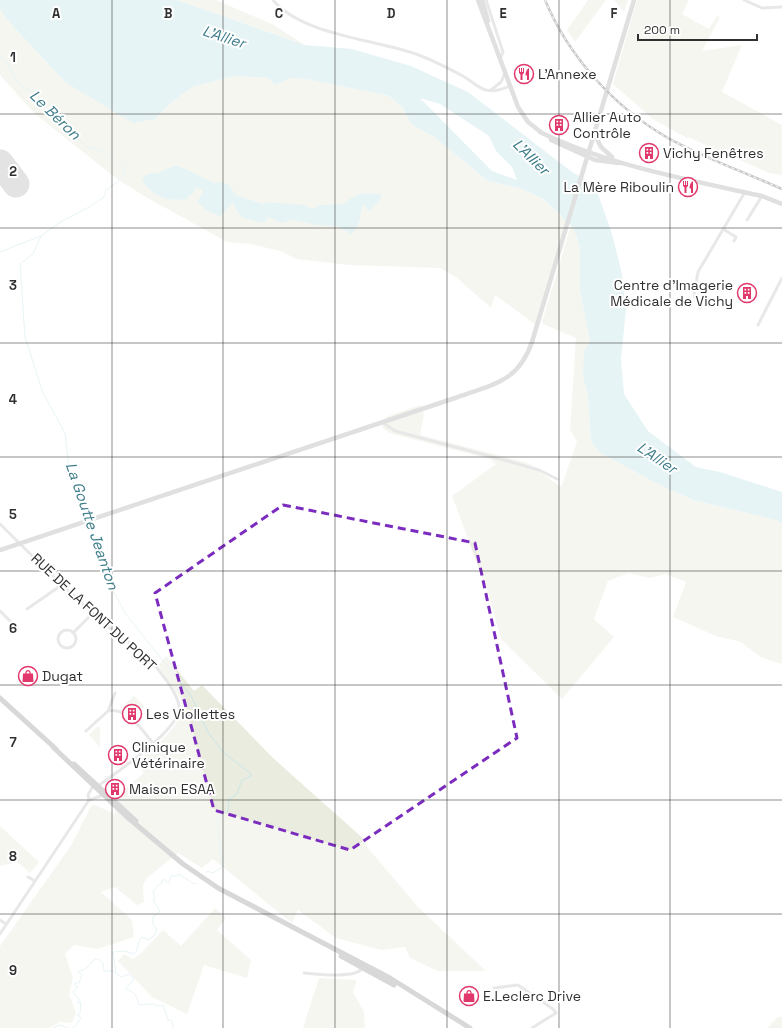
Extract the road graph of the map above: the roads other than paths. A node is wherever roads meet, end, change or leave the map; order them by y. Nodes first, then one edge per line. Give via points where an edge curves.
1 (273, 0) edge
2 (478, 0) edge
3 (482, 0) edge
4 (486, 0) edge
5 (634, 0) edge
6 (744, 0) edge
7 (782, 7) edge
8 (491, 34) junction
9 (500, 59) junction
10 (505, 73) junction
11 (510, 86) junction
12 (490, 90) junction
13 (540, 132) junction
14 (594, 133) junction
15 (589, 152) junction
16 (587, 158) junction
17 (616, 160) junction
18 (626, 163) junction
19 (745, 192) junction
20 (762, 196) junction
21 (782, 204) edge
22 (747, 220) dead end
23 (723, 229) junction
24 (734, 241) dead end
25 (782, 278) edge
26 (700, 308) dead end
27 (758, 325) dead end
28 (382, 422) junction
29 (558, 479) dead end
30 (0, 524) edge
31 (20, 544) junction
32 (0, 550) edge
33 (63, 584) junction
34 (27, 609) dead end
35 (0, 611) edge
36 (93, 613) junction
37 (17, 628) dead end
38 (73, 633) junction
39 (114, 693) dead end
40 (0, 698) edge
41 (108, 711) junction
42 (86, 731) dead end
43 (153, 743) junction
44 (96, 786) junction
45 (105, 794) junction
46 (89, 800) junction
47 (28, 876) dead end
48 (35, 881) junction
49 (0, 920) edge
50 (6, 924) junction
51 (0, 934) edge
52 (364, 966) junction
53 (304, 973) dead end
54 (494, 988) dead end
55 (470, 1028) edge
56 (532, 1028) edge

1 - 12 street via 299,20 416,54 485,90
2 - 8 main road
3 - 8 main road
4 - 9 street via 503,52
5 - 14 main road
6 - 7 street via 762,8
8 - 9 main road
9 - 10 main road
10 - 11 main road
10 - 12 street via 501,82
11 - 12 street
11 - 13 main road via 521,112
13 - 15 main road
13 - 16 main road via 556,144
14 - 15 main road
14 - 17 main road via 607,154
15 - 16 main road
15 - 17 main road
16 - 18 main road via 604,163
16 - 28 main road via 528,354 515,372 493,384
17 - 18 main road
18 - 19 main road
19 - 20 main road
19 - 23 street
20 - 21 main road
20 - 22 street
23 - 24 street via 736,237
23 - 26 street via 698,272 694,295
25 - 27 street
28 - 29 street via 395,431 539,470
28 - 31 main road
30 - 31 street, RUE DE LA FONT DU PORT
31 - 32 main road
31 - 33 street, RUE DE LA FONT DU PORT
33 - 34 street
33 - 36 street, RUE DE LA FONT DU PORT
35 - 37 street
36 - 38 street
36 - 43 street, RUE DE LA FONT DU PORT via 157,668 178,700 179,710 176,716
38 - 38 street via 66,630 62,632 58,638 61,647 73,646 76,638
39 - 41 street
40 - 44 main road
41 - 42 street
41 - 43 street via 120,710 128,715
43 - 44 street, RUE DE LA FONT DU PORT
44 - 45 main road
44 - 46 street via 88,795
45 - 46 street
45 - 52 main road via 163,847 212,884
46 - 48 street
47 - 48 street
48 - 50 street
49 - 50 street
50 - 51 street
52 - 53 street via 356,972 342,975
52 - 55 main road
54 - 56 street via 518,984 553,1009 556,1013

